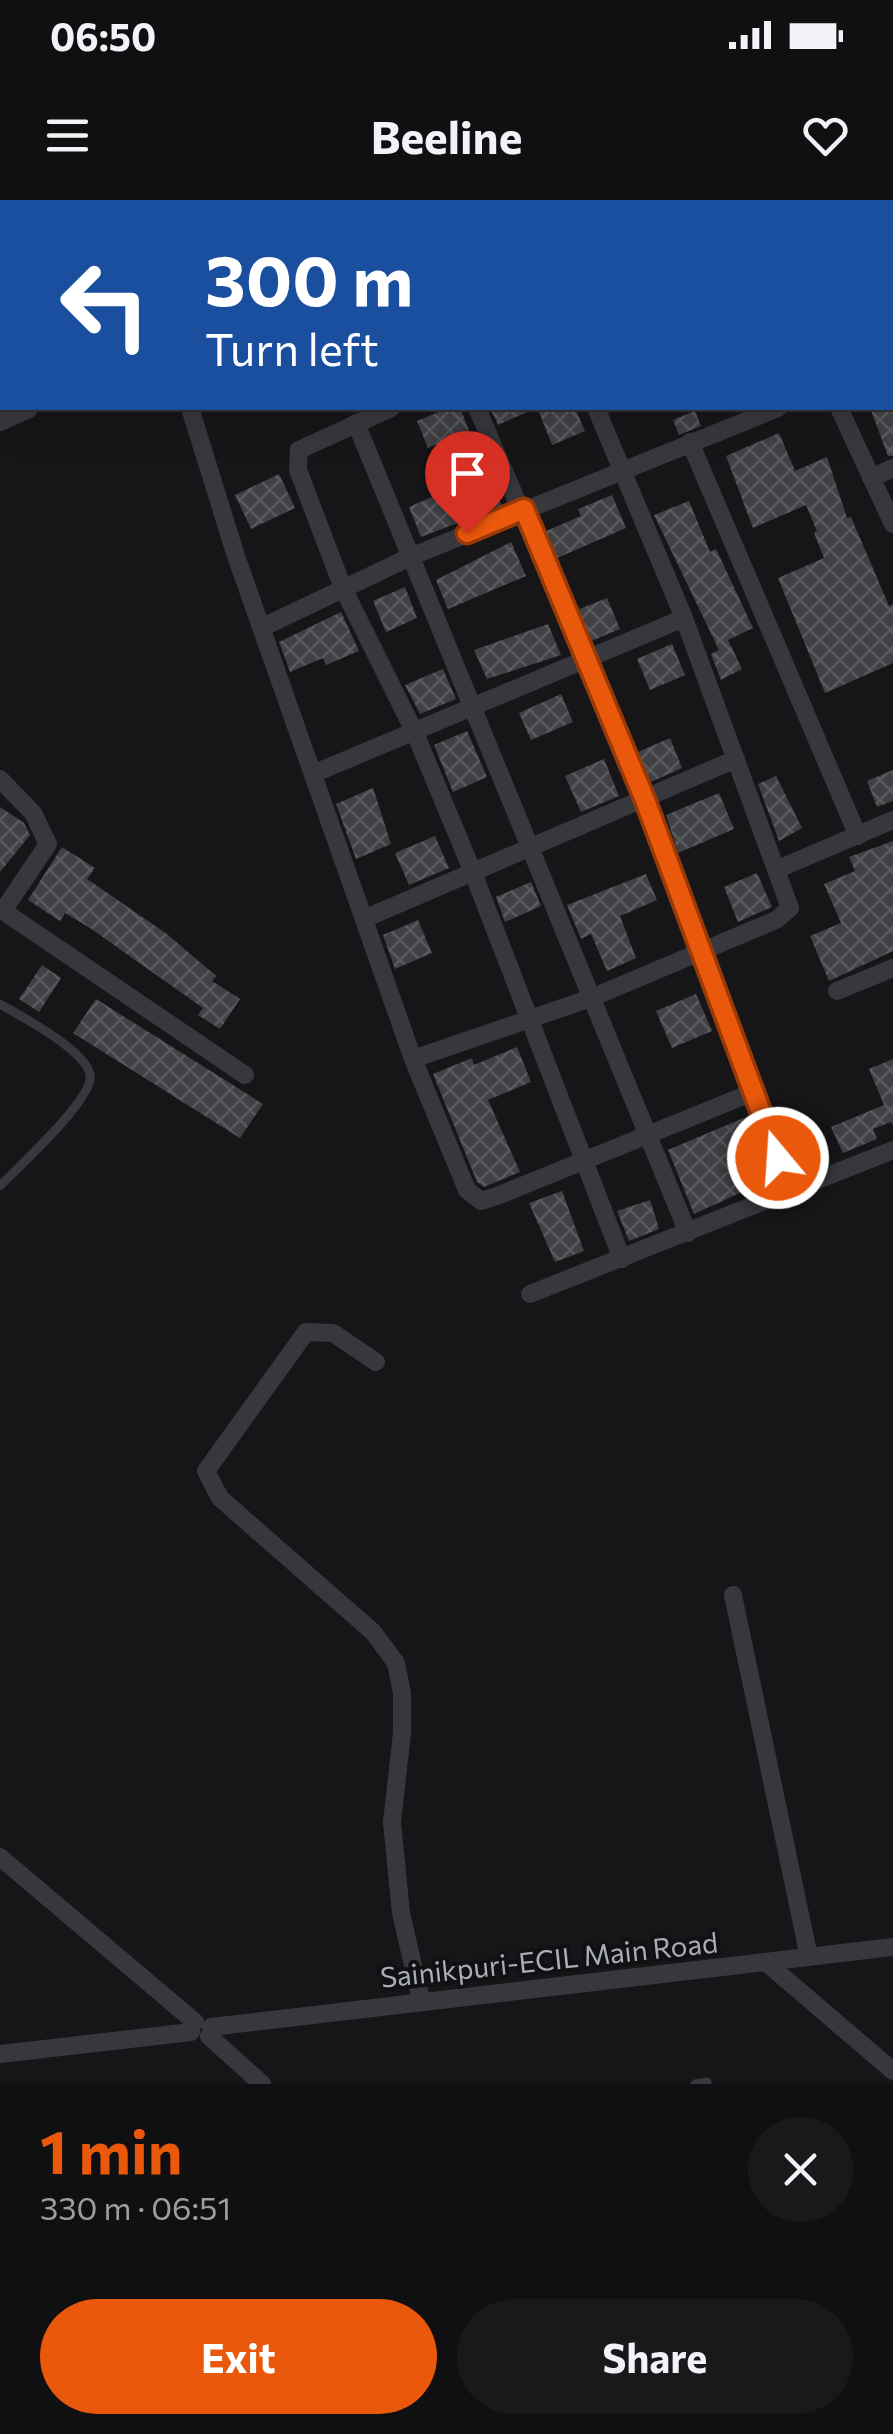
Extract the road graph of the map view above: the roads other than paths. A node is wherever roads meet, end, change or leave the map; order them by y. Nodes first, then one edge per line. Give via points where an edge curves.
1 (191, 410) edge
2 (385, 410) edge
3 (478, 410) edge
4 (597, 410) edge
5 (773, 410) edge
6 (840, 410) edge
7 (356, 423) junction
8 (690, 442) junction
9 (893, 468) edge
10 (621, 470) junction
11 (872, 478) junction
12 (524, 509) junction
13 (893, 524) edge
14 (410, 557) junction
15 (343, 588) junction
16 (684, 618) junction
17 (263, 627) junction
18 (583, 660) junction
19 (473, 710) junction
20 (415, 733) junction
21 (736, 759) junction
22 (315, 773) junction
23 (0, 779) edge
24 (645, 800) junction
25 (893, 820) edge
26 (858, 836) junction
27 (530, 848) junction
28 (472, 870) junction
29 (778, 870) junction
30 (2, 909) edge
31 (366, 918) junction
32 (702, 950) junction
33 (893, 968) edge
34 (837, 990) dead end
35 (592, 998) junction
36 (0, 1004) edge
37 (526, 1020) junction
38 (413, 1059) junction
39 (245, 1075) dead end
40 (756, 1091) junction
41 (647, 1134) junction
42 (893, 1150) edge
43 (583, 1162) junction
44 (0, 1186) edge
45 (789, 1191) junction
46 (688, 1233) junction
47 (622, 1259) junction
48 (530, 1294) dead end
49 (376, 1362) dead end
50 (733, 1595) dead end
51 (0, 1857) edge
52 (893, 1948) edge
53 (809, 1957) junction
54 (768, 1964) junction
55 (420, 2000) junction
56 (202, 2029) junction
57 (0, 2054) edge
58 (893, 2071) edge
59 (708, 2082) edge
60 (262, 2084) edge
61 (694, 2084) edge

1 - 17 street
2 - 7 street
3 - 12 street
4 - 10 street
5 - 8 street
6 - 11 street
7 - 14 street
7 - 15 street via 310,444 297,458
8 - 10 street
8 - 26 street
9 - 11 street
10 - 12 street
10 - 16 street
11 - 13 street
12 - 14 street
12 - 18 street
14 - 15 street
14 - 19 street
15 - 17 street
15 - 20 street
16 - 18 street
16 - 21 street
17 - 22 street
18 - 19 street
18 - 24 street
19 - 20 street
19 - 27 street
20 - 22 street
20 - 28 street
21 - 24 street
21 - 29 street
22 - 31 street
23 - 30 street via 34,813 48,844
24 - 27 street
24 - 32 street
25 - 26 street
26 - 29 street
27 - 28 street
27 - 35 street
28 - 31 street
28 - 37 street
29 - 32 street via 790,902 786,914
30 - 39 street
31 - 38 street
32 - 35 street
32 - 40 street
33 - 34 street
35 - 37 street
35 - 41 street
36 - 44 lane via 78,1055 91,1075 75,1107
37 - 38 street
37 - 43 street
38 - 43 street via 475,1199
40 - 41 street
40 - 45 street
41 - 43 street
41 - 46 street
42 - 45 street
43 - 47 street
45 - 46 street
46 - 47 street
47 - 48 street
49 - 55 street via 333,1333 306,1332 206,1471 220,1498 372,1632 396,1663 402,1733 392,1822 401,1913
50 - 53 street
51 - 56 street
52 - 53 street, Sainikpuri-ECIL Main Road
53 - 54 street, Sainikpuri-ECIL Main Road
54 - 55 street, Sainikpuri-ECIL Main Road
54 - 58 street
55 - 56 street, Sainikpuri-ECIL Main Road
56 - 57 street, Sainikpuri-ECIL Main Road
56 - 60 street
59 - 61 lane

